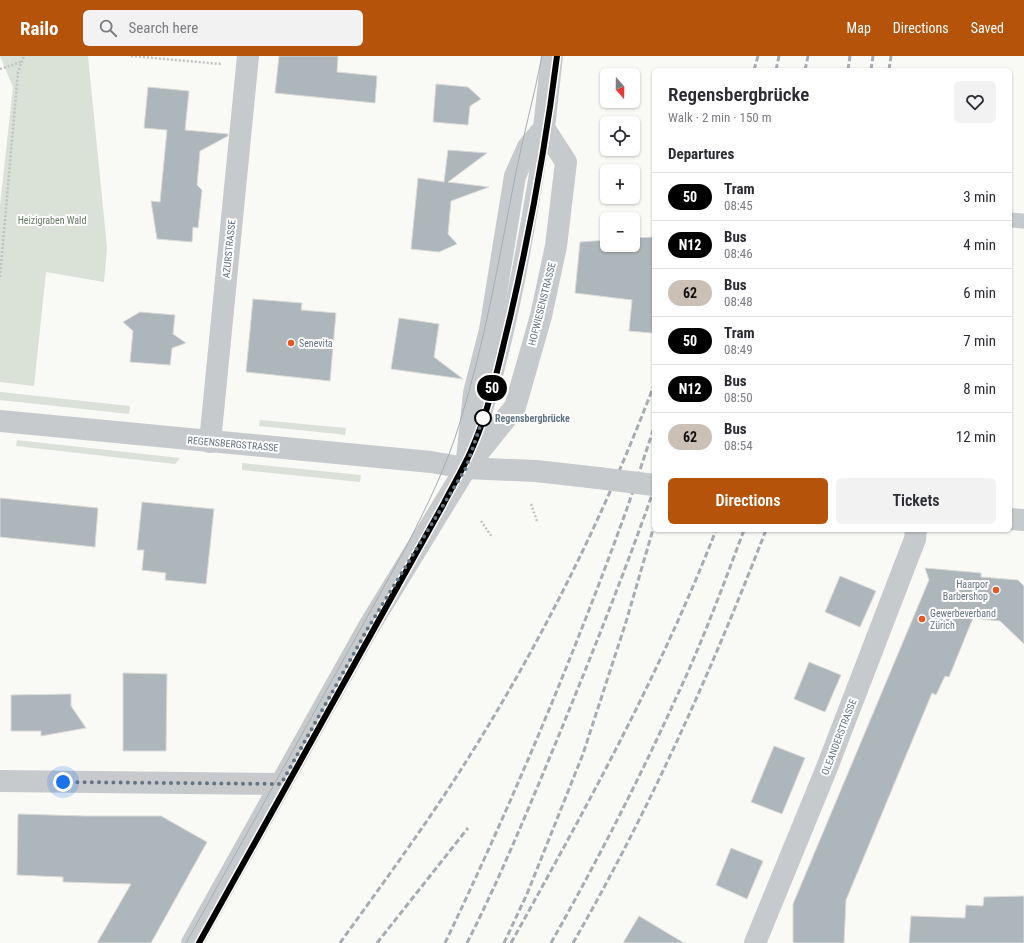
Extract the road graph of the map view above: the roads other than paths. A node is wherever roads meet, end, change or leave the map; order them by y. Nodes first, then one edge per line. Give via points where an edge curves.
1 (552, 56) edge
2 (248, 61) edge
3 (544, 128) junction
4 (1012, 220) edge
5 (1024, 221) edge
6 (0, 421) edge
7 (210, 442) junction
8 (466, 468) junction
9 (652, 485) edge
10 (1012, 519) edge
11 (1024, 520) edge
12 (916, 532) edge
13 (0, 781) edge
14 (281, 784) junction
15 (192, 943) edge
16 (755, 943) edge

1 - 3 street
2 - 7 street, AZURSTRASSE
3 - 8 street, HOFWIESENSTRASSE via 528,147 515,176 490,330 474,393
3 - 8 street, HOFWIESENSTRASSE via 566,162 556,246 541,316 514,407
4 - 5 lane
6 - 7 street, REGENSBERGSTRASSE
7 - 8 street, REGENSBERGSTRASSE via 431,462
8 - 9 street, bridge via 536,471
8 - 14 street, HOFWIESENSTRASSE via 368,628
10 - 11 street
12 - 16 street, OLEANDERSTRASSE via 826,770
13 - 14 street
14 - 15 street, HOFWIESENSTRASSE

